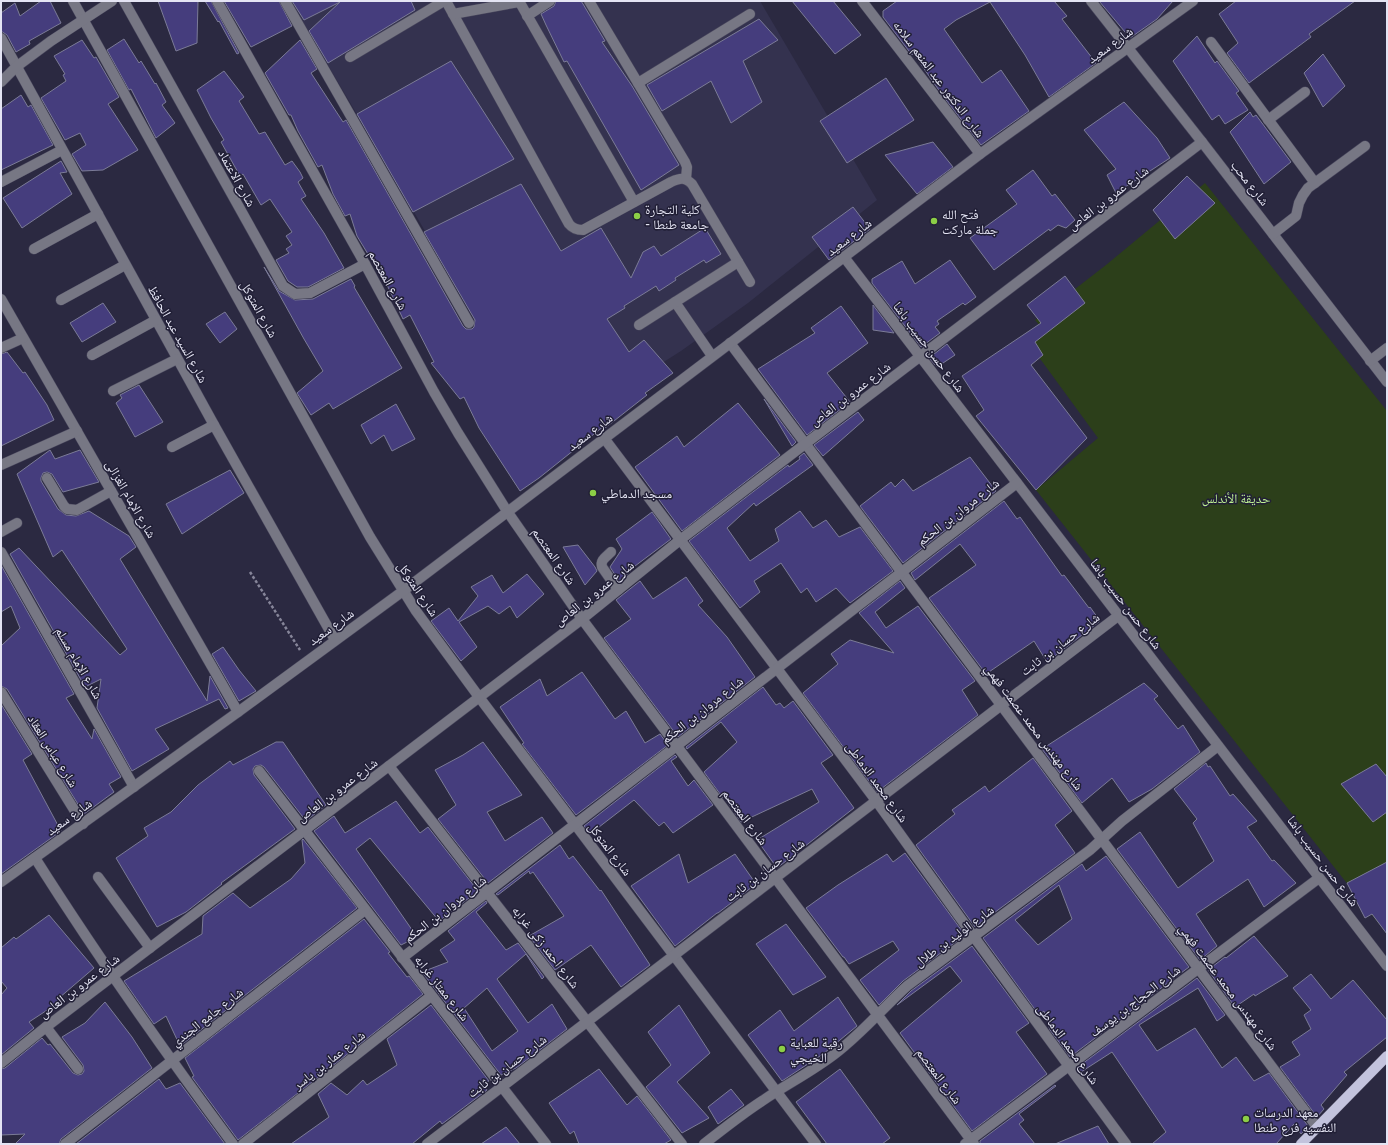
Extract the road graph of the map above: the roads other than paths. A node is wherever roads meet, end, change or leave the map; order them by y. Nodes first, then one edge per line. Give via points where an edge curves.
1 (73, 1) edge
2 (112, 1) edge
3 (124, 1) edge
4 (216, 1) edge
5 (285, 1) edge
6 (445, 1) edge
7 (550, 1) edge
8 (588, 1) edge
9 (862, 1) edge
10 (1091, 1) edge
11 (1194, 1) edge
12 (519, 2) edge
13 (453, 14) junction
14 (750, 14) dead end
15 (527, 16) junction
16 (84, 20) junction
17 (1, 38) edge
18 (1211, 42) dead end
19 (1128, 48) junction
20 (350, 57) dead end
21 (16, 67) junction
22 (1, 82) edge
23 (638, 84) junction
24 (1306, 92) dead end
25 (1268, 120) junction
26 (1202, 142) junction
27 (1365, 146) dead end
28 (62, 150) junction
29 (980, 154) junction
30 (686, 179) junction
31 (1, 182) edge
32 (1315, 183) junction
33 (634, 202) junction
34 (98, 214) junction
35 (1273, 234) junction
36 (34, 249) dead end
37 (844, 257) junction
38 (738, 262) junction
39 (365, 264) junction
40 (126, 265) junction
41 (750, 282) dead end
42 (1, 299) edge
43 (61, 300) dead end
44 (675, 302) junction
45 (156, 320) junction
46 (469, 324) dead end
47 (639, 325) dead end
48 (23, 338) junction
49 (730, 343) junction
50 (1, 348) edge
51 (1387, 348) edge
52 (92, 355) dead end
53 (712, 356) junction
54 (920, 357) junction
55 (177, 359) junction
56 (1370, 361) junction
57 (1387, 382) edge
58 (114, 391) dead end
59 (214, 425) junction
60 (77, 431) junction
61 (604, 438) junction
62 (805, 444) junction
63 (172, 447) dead end
64 (1, 465) edge
65 (47, 478) dead end
66 (1017, 483) junction
67 (111, 491) junction
68 (507, 511) junction
69 (18, 523) dead end
70 (1, 532) edge
71 (680, 540) junction
72 (1, 552) edge
73 (611, 552) dead end
74 (902, 572) junction
75 (618, 590) junction
76 (403, 591) junction
77 (1118, 616) junction
78 (582, 619) junction
79 (335, 640) junction
80 (777, 669) junction
81 (1, 692) edge
82 (479, 697) junction
83 (1001, 705) junction
84 (238, 712) junction
85 (676, 746) junction
86 (1218, 746) junction
87 (389, 766) junction
88 (259, 771) dead end
89 (134, 787) junction
90 (877, 802) junction
91 (82, 824) junction
92 (575, 825) junction
93 (304, 830) junction
94 (1102, 840) junction
95 (35, 858) junction
96 (98, 877) dead end
97 (775, 878) junction
98 (1320, 878) junction
99 (1, 882) edge
100 (487, 893) junction
101 (365, 910) junction
102 (974, 937) junction
103 (150, 948) junction
104 (674, 956) junction
105 (402, 958) junction
106 (1387, 966) edge
107 (1199, 969) junction
108 (112, 977) junction
109 (431, 996) junction
110 (877, 1015) junction
111 (587, 1022) junction
112 (46, 1027) junction
113 (1387, 1056) edge
114 (172, 1061) junction
115 (1, 1063) edge
116 (1068, 1067) junction
117 (78, 1070) dead end
118 (502, 1087) junction
119 (776, 1092) junction
120 (1317, 1127) junction
121 (970, 1142) edge
122 (65, 1144) edge
123 (233, 1144) edge
124 (243, 1144) edge
125 (427, 1144) edge
126 (546, 1144) edge
127 (682, 1144) edge
128 (704, 1144) edge
129 (816, 1144) edge
130 (1126, 1144) edge
131 (1301, 1144) edge

1 - 16 street, شارع المتوكل
2 - 16 street
3 - 39 street, شارع الاعتماد via 283,286 295,294 310,293
4 - 39 street, شارع المعتصم
5 - 46 street
6 - 13 street
6 - 20 street
7 - 15 street
8 - 23 street
9 - 29 street, شارع الدكتور عبد المنعم سلامه
10 - 19 street, شارع محب
11 - 19 street, شارع سعيد
12 - 13 street
12 - 15 street
13 - 33 street via 573,228 583,230
14 - 23 street
15 - 33 street
16 - 21 street
16 - 76 street, شارع المتوكل via 370,537
17 - 21 street, شارع السيد عبد الحافظ
18 - 25 street
19 - 26 street, شارع محب
19 - 29 street, شارع سعيد
21 - 22 street
21 - 28 street, شارع السيد عبد الحافظ
23 - 30 street via 685,162
24 - 25 street
25 - 32 street
26 - 35 street, شارع محب
26 - 54 street, شارع عمرو بن العاص
27 - 32 street
28 - 31 street
28 - 34 street, شارع السيد عبد الحافظ
29 - 37 street, شارع سعيد
30 - 33 street via 679,178
30 - 38 street via 692,184
32 - 35 street via 1303,195 1296,216
34 - 36 street
34 - 40 street, شارع السيد عبد الحافظ
35 - 56 street, شارع محب
37 - 49 street, شارع سعيد
37 - 54 street, شارع حسن حسيب باشا
38 - 41 street
38 - 44 street
39 - 68 street, شارع المعتصم via 442,406
40 - 43 street
40 - 45 street, شارع السيد عبد الحافظ
42 - 48 street, شارع الإمام الغزالى
44 - 47 street
44 - 53 street
45 - 52 street
45 - 55 street, شارع السيد عبد الحافظ
48 - 50 street
48 - 60 street, شارع الإمام الغزالى
49 - 53 street, شارع سعيد
49 - 62 street, شارع مهندس محمد عصمت فهمي
51 - 56 street
53 - 61 street, شارع سعيد
54 - 62 street, شارع عمرو بن العاص
54 - 66 street, شارع حسن حسيب باشا
55 - 58 street
55 - 59 street, شارع السيد عبد الحافظ
56 - 57 street, شارع محب
59 - 63 street
59 - 79 street, شارع السيد عبد الحافظ
60 - 64 street
60 - 67 street, شارع الإمام الغزالى
61 - 68 street, شارع سعيد
61 - 71 street, شارع محمد الدماطى
62 - 71 street, شارع عمرو بن العاص
62 - 74 street, شارع مهندس محمد عصمت فهمي
65 - 67 street via 64,506 72,510
66 - 74 street, شارع مروان بن الحكم
66 - 77 street, شارع حسن حسيب باشا
67 - 84 street, شارع الإمام الغزالى
68 - 76 street, شارع سعيد
68 - 78 street, شارع المعتصم
69 - 70 street
71 - 75 street, شارع عمرو بن العاص
71 - 80 street, شارع محمد الدماطى
72 - 89 street, شارع الإمام مسلم
73 - 75 street via 601,563
74 - 80 street, شارع مروان بن الحكم
74 - 83 street, شارع مهندس محمد عصمت فهمي
75 - 78 street, شارع عمرو بن العاص
76 - 79 street, شارع سعيد
76 - 82 street, شارع المتوكل
77 - 83 street, شارع حسان بن ثابت
77 - 86 street, شارع حسن حسيب باشا
78 - 82 street, شارع عمرو بن العاص
78 - 85 street, شارع المعتصم
79 - 84 street, شارع سعيد
80 - 85 street, شارع مروان بن الحكم
80 - 90 street, شارع محمد الدماطى
81 - 91 street, شارع عباس العقاد
82 - 87 street, شارع عمرو بن العاص
82 - 92 street, شارع المتوكل
83 - 90 street, شارع حسان بن ثابت
83 - 94 street, شارع مهندس محمد عصمت فهمي
84 - 89 street, شارع سعيد
85 - 92 street, شارع مروان بن الحكم
85 - 97 street, شارع المعتصم
86 - 94 street, شارع الوليد بن طلال via 1122,821
86 - 98 street, شارع حسن حسيب باشا
87 - 93 street, شارع عمرو بن العاص
87 - 100 street, شارع احمد زكى غرابه
88 - 93 street, شارع ممتاز غرابه
89 - 91 street, شارع سعيد
90 - 97 street, شارع حسان بن ثابت
90 - 102 street, شارع محمد الدماطى
91 - 95 street, شارع سعيد
92 - 100 street, شارع مروان بن الحكم
92 - 104 street, شارع المتوكل
93 - 101 street, شارع ممتاز غرابه
93 - 103 street, شارع عمرو بن العاص
94 - 102 street, شارع الوليد بن طلال
94 - 107 street, شارع مهندس محمد عصمت فهمي
95 - 99 street, شارع سعيد
95 - 108 street
96 - 103 street
97 - 104 street, شارع حسان بن ثابت
97 - 110 street, شارع المعتصم
98 - 106 street, شارع حسن حسيب باشا
98 - 107 street, شارع الحجاج بن يوسف
100 - 105 street, شارع مروان بن الحكم
100 - 111 street, شارع احمد زكى غرابه
101 - 105 street, شارع ممتاز غرابه
101 - 114 street, شارع جامع الجندي
102 - 110 street, شارع الوليد بن طلال via 908,986
102 - 116 street, شارع محمد الدماطى
103 - 108 street, شارع عمرو بن العاص
104 - 111 street, شارع حسان بن ثابت
104 - 119 street, شارع المتوكل
105 - 109 street, شارع ممتاز غرابه
107 - 116 street, شارع الحجاج بن يوسف
107 - 120 street, شارع مهندس محمد عصمت فهمي
108 - 112 street, شارع عمرو بن العاص
108 - 114 street
109 - 118 street, شارع ممتاز غرابه
109 - 124 street, شارع عمار بن ياسر
110 - 119 street, شارع الوليد بن طلال via 837,1052
110 - 121 street, شارع المعتصم
111 - 118 street, شارع حسان بن ثابت
111 - 127 street, شارع احمد زكى غرابه
112 - 115 street, شارع عمرو بن العاص
112 - 117 street
113 - 120 main road
114 - 122 street, شارع جامع الجندي
114 - 123 street
116 - 121 street, شارع الحجاج بن يوسف
116 - 130 street, شارع محمد الدماطى
118 - 125 street, شارع حسان بن ثابت
118 - 126 street, شارع ممتاز غرابه
119 - 128 street, شارع الوليد بن طلال
119 - 129 street, شارع المتوكل
120 - 131 main road

